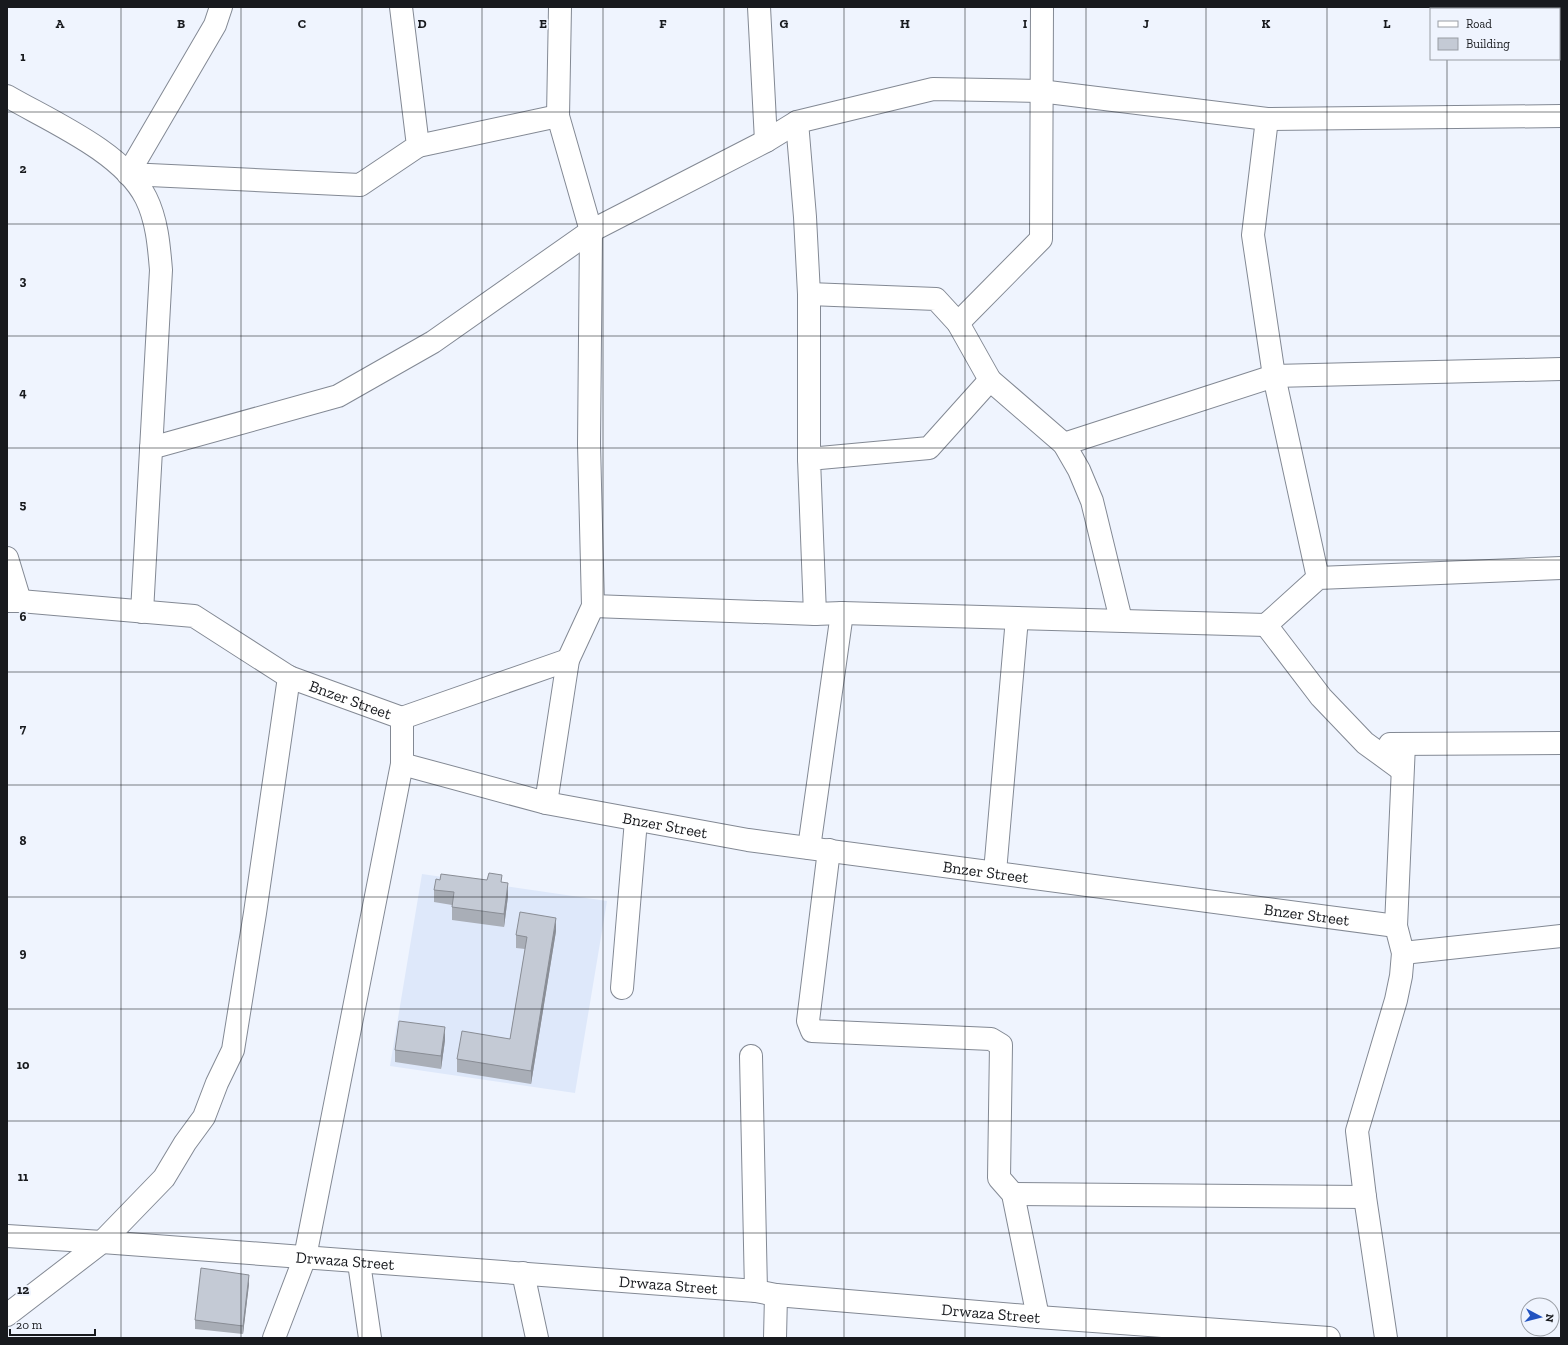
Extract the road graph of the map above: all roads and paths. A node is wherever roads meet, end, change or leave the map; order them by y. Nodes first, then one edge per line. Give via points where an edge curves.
1 (221, 7) edge
2 (401, 7) edge
3 (560, 7) edge
4 (759, 7) edge
5 (1042, 7) edge
6 (1040, 91) junction
7 (7, 96) edge
8 (558, 116) junction
9 (1561, 116) edge
10 (1267, 119) junction
11 (797, 122) junction
12 (766, 141) junction
13 (418, 146) junction
14 (128, 174) junction
15 (591, 231) junction
16 (809, 294) junction
17 (958, 323) junction
18 (1561, 369) edge
19 (1274, 376) junction
20 (990, 380) junction
21 (1064, 444) junction
22 (151, 448) junction
23 (808, 459) junction
24 (7, 558) edge
25 (1561, 568) edge
26 (1318, 578) junction
27 (14, 601) edge
28 (593, 606) junction
29 (142, 612) junction
30 (842, 613) junction
31 (815, 614) junction
32 (1017, 618) junction
33 (1121, 620) junction
34 (1266, 625) junction
35 (568, 660) junction
36 (289, 677) junction
37 (402, 718) junction
38 (1561, 743) edge
39 (1364, 744) junction
40 (1404, 744) junction
41 (402, 764) junction
42 (1402, 770) junction
43 (546, 803) junction
44 (636, 820) junction
45 (819, 849) junction
46 (995, 872) junction
47 (1396, 926) junction
48 (1561, 936) edge
49 (1403, 953) junction
50 (622, 988) dead end
51 (751, 1056) dead end
52 (1013, 1194) junction
53 (1365, 1197) junction
54 (7, 1236) edge
55 (102, 1242) junction
56 (305, 1257) junction
57 (359, 1262) junction
58 (523, 1273) junction
59 (766, 1293) junction
60 (7, 1315) edge
61 (1038, 1317) junction
62 (1259, 1336) edge
63 (274, 1338) edge
64 (370, 1338) edge
65 (537, 1338) edge
66 (775, 1338) edge
67 (1329, 1338) edge
68 (1386, 1338) edge

1 - 14 street via 215,25
2 - 13 street
3 - 8 street
4 - 12 street
5 - 6 street
6 - 10 street
6 - 11 street via 933,89
6 - 17 street via 1041,239
7 - 14 street via 92,145
8 - 13 street
8 - 15 street
9 - 10 street
10 - 19 street via 1253,235
11 - 12 street
11 - 16 street
12 - 15 street
13 - 14 street via 360,185
14 - 22 street via 145,196 160,255
15 - 22 street via 433,342 338,396
15 - 28 street via 589,444
16 - 17 street via 936,299
16 - 23 street
17 - 20 street
18 - 19 street
19 - 21 street
19 - 26 street
20 - 21 street
20 - 23 street via 928,448
21 - 33 street via 1092,501
22 - 29 street
23 - 31 street
24 - 27 street
25 - 26 street
26 - 34 street
27 - 29 street, Bnzer Street
28 - 31 street
28 - 35 street
29 - 36 street, Bnzer Street via 194,616
30 - 31 street
30 - 32 street
30 - 45 street
32 - 33 street
32 - 46 street
33 - 34 street
34 - 39 street via 1320,698
35 - 37 street
35 - 43 street
36 - 37 street, Bnzer Street
36 - 55 street via 234,1050 217,1083 204,1117 164,1178
37 - 41 street, Bnzer Street
38 - 40 street
39 - 40 street
39 - 42 street
40 - 42 street
41 - 43 street, Bnzer Street
41 - 56 street
42 - 47 street
43 - 44 street, Bnzer Street
44 - 45 street, Bnzer Street via 748,840
44 - 50 street
45 - 46 street, Bnzer Street
45 - 52 street via 808,1021 812,1031 991,1039 1001,1045 999,1178
46 - 47 street, Bnzer Street
47 - 49 street
48 - 49 street
49 - 53 street via 1396,1000 1357,1131
51 - 59 street
52 - 53 street
52 - 61 street
53 - 68 street
54 - 55 street, Drwaza Street
55 - 56 street, Drwaza Street
55 - 60 street
56 - 57 street, Drwaza Street
56 - 63 street
57 - 58 street, Drwaza Street
57 - 64 street
58 - 59 street, Drwaza Street
58 - 65 street
59 - 61 street, Drwaza Street
59 - 66 street
61 - 62 street, Drwaza Street
62 - 67 street, Drwaza Street

